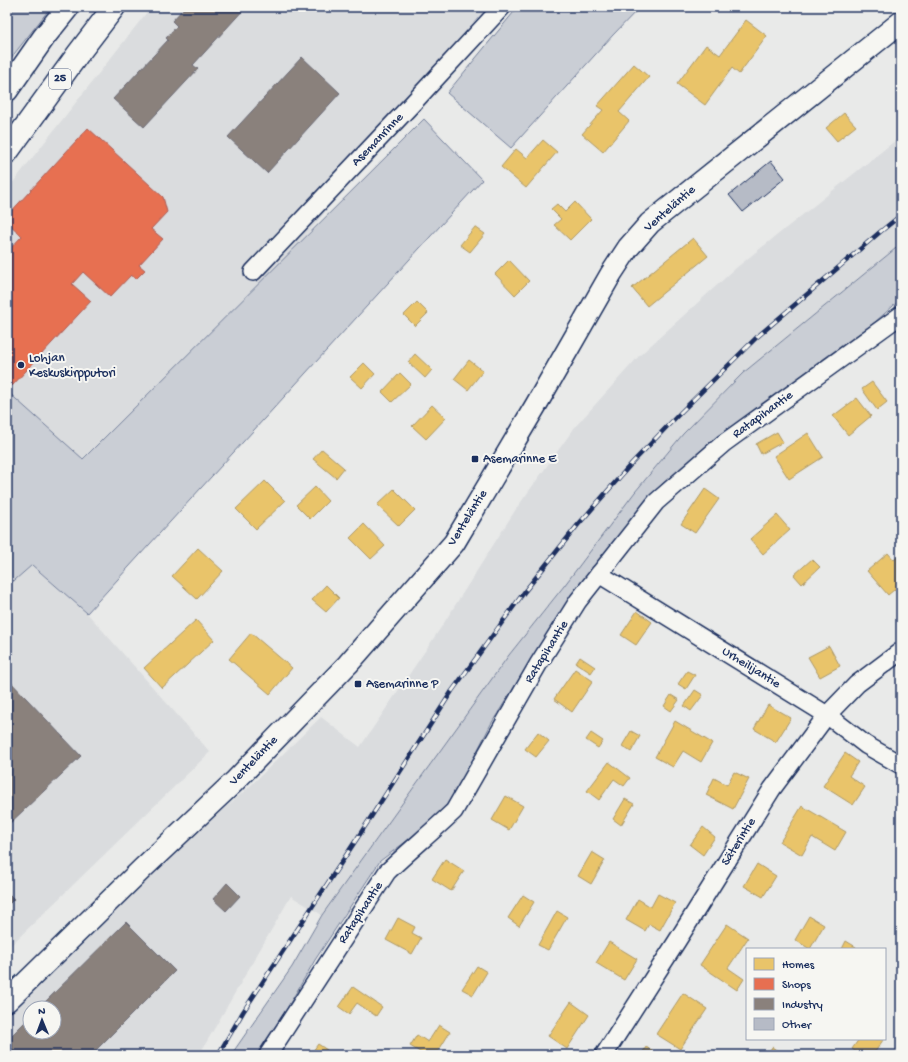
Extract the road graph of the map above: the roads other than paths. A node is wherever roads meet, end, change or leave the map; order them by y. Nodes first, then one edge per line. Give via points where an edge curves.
1 (68, 7) edge
2 (114, 7) edge
3 (502, 7) edge
4 (901, 22) edge
5 (7, 90) edge
6 (7, 152) edge
7 (253, 272) dead end
8 (901, 315) edge
9 (599, 574) junction
10 (901, 651) edge
11 (827, 716) junction
12 (901, 765) edge
13 (7, 1001) edge
14 (268, 1055) edge
15 (604, 1055) edge

1 - 5 highway
2 - 6 highway, 25
3 - 7 street, Asemanrinne
4 - 13 street, Venteläntie via 650,223 628,248 611,274 454,543 348,664 240,776
8 - 9 street, Ratapihantie via 712,453 656,502
9 - 11 street, Urheilijantie
9 - 14 street, Ratapihantie via 578,601 539,663 454,811 387,872
10 - 11 street, Säterintie via 857,684
11 - 12 street, Urheilijantie via 866,745
11 - 15 street, Säterintie via 772,789

